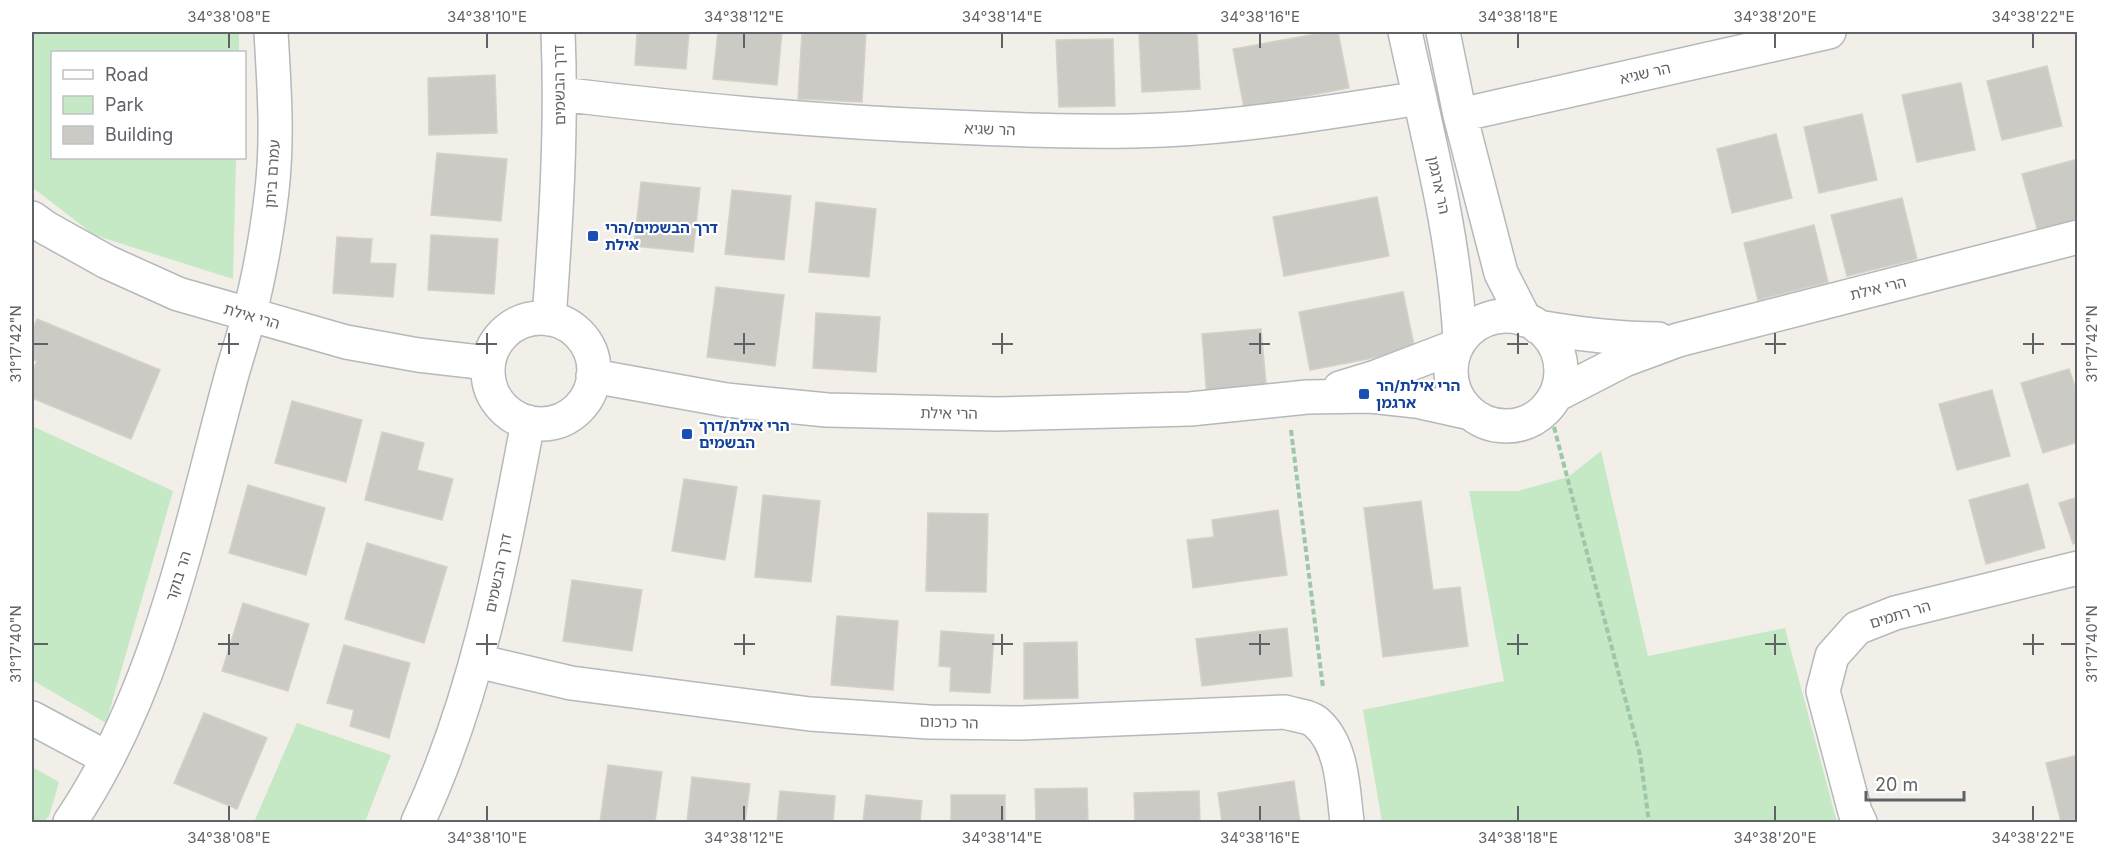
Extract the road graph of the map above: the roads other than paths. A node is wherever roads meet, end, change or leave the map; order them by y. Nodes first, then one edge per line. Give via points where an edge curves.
1 (271, 32) edge
2 (558, 32) edge
3 (1405, 32) edge
4 (1443, 32) edge
5 (1829, 32) edge
6 (560, 94) junction
7 (1420, 98) junction
8 (1460, 115) junction
9 (32, 218) edge
10 (2078, 237) edge
11 (249, 315) junction
12 (549, 319) junction
13 (1531, 323) junction
14 (1678, 340) junction
15 (1458, 343) junction
16 (488, 363) junction
17 (593, 376) junction
18 (1297, 398) junction
19 (1552, 401) junction
20 (1470, 413) junction
21 (528, 422) junction
22 (2078, 568) edge
23 (477, 661) junction
24 (32, 718) edge
25 (108, 758) junction
26 (70, 822) edge
27 (418, 822) edge
28 (1347, 822) edge
29 (1860, 822) edge

1 - 11 street, עמרם ביתן via 276,114 272,187 266,242
2 - 6 street, דרך הבשמים
3 - 7 street, הר ארגמן
4 - 8 street
5 - 8 street, הר שגיא
6 - 7 street, הר שגיא via 830,121 1034,130 1164,130
6 - 12 street, דרך הבשמים via 558,198
7 - 15 street, הר ארגמן via 1448,230
8 - 13 street via 1501,273
9 - 11 street, הרי אילת via 66,240 178,294
10 - 14 street, הרי אילת
11 - 16 street, הרי אילת via 346,342
11 - 25 street, הר בוקר via 187,548 146,676
12 - 16 street via 526,321 505,332
12 - 17 street via 567,326 583,339 593,363
13 - 14 street, הרי אילת via 1616,339
13 - 15 street via 1500,316 1488,319
13 - 19 street via 1555,346 1559,357 1560,383
14 - 19 street, הרי אילת via 1624,360
15 - 18 street, הרי אילת via 1376,377
15 - 20 street via 1452,382 1455,394
16 - 21 street via 489,385 494,395 508,412
17 - 18 street, הרי אילת via 726,400 827,410 998,414 1190,409
17 - 21 street via 585,400 566,417 547,423
18 - 20 street, הרי אילת via 1370,396
19 - 20 street via 1540,415 1511,426 1492,424
21 - 23 street, דרך הבשמים via 498,577
22 - 29 street, הר רתמים via 1895,613 1857,628 1832,656 1823,691
23 - 27 street, דרך הבשמים via 438,779
23 - 28 street, הר כרכום via 571,683 810,714 929,722 1023,723 1285,712 1315,721 1329,738 1340,769
24 - 25 street
25 - 26 street, הר בוקר

